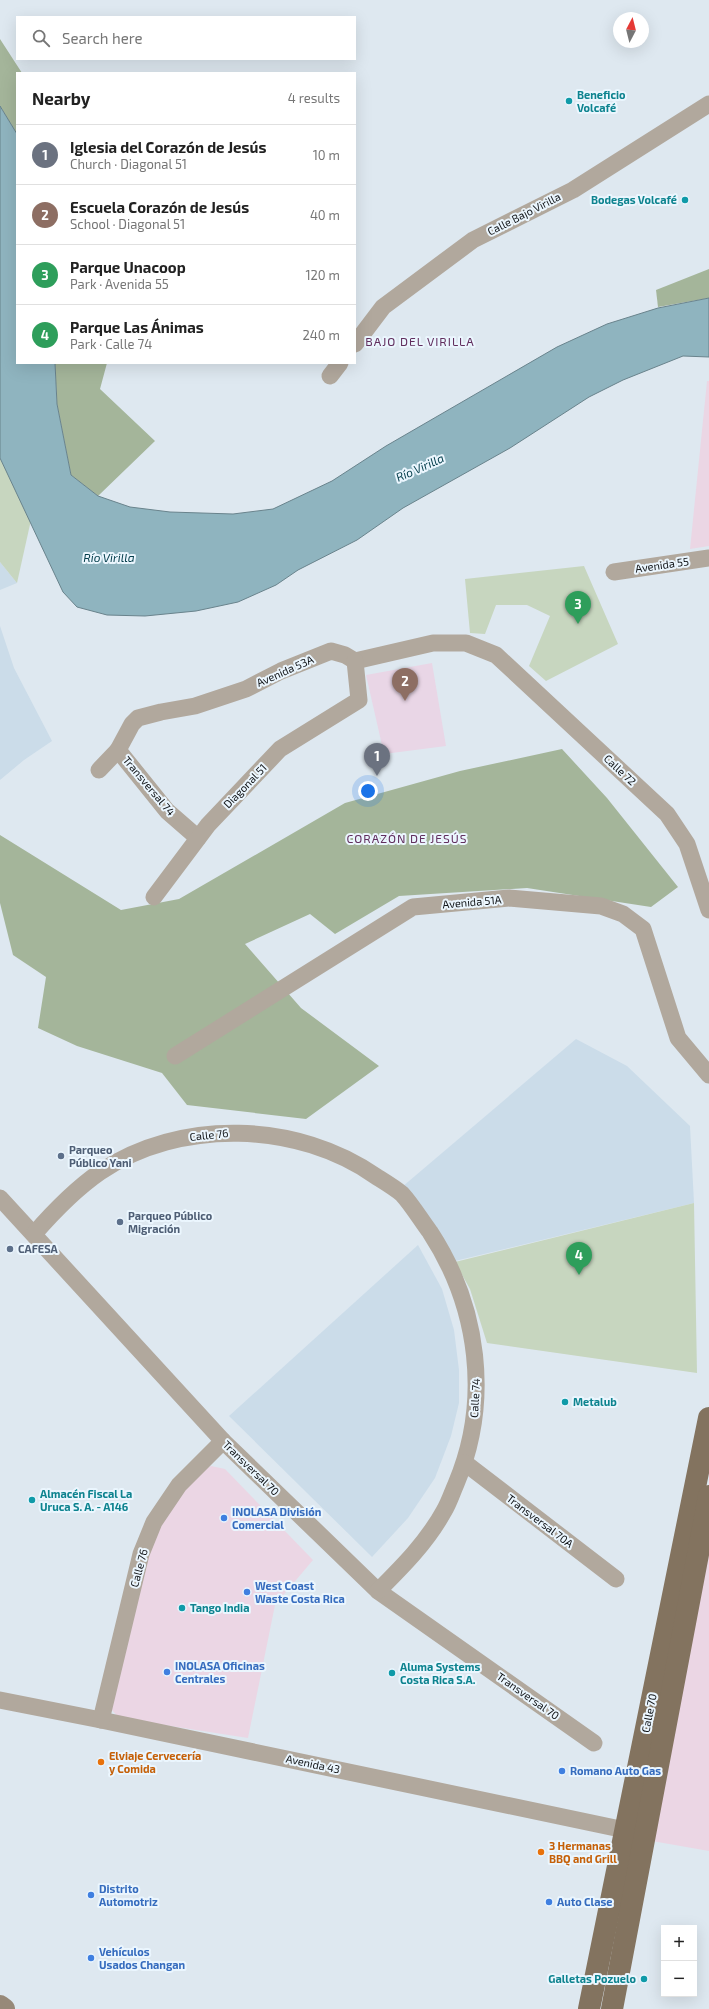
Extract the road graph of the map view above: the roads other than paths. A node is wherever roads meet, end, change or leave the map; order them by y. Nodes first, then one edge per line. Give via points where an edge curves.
1 (709, 104) edge
2 (356, 343) edge
3 (709, 558) edge
4 (614, 572) dead end
5 (355, 661) junction
6 (118, 750) junction
7 (99, 770) dead end
8 (198, 838) junction
9 (154, 896) dead end
10 (709, 910) edge
11 (175, 1056) dead end
12 (709, 1075) edge
13 (401, 1194) joint
14 (0, 1198) edge
15 (34, 1234) junction
16 (709, 1418) edge
17 (223, 1441) junction
18 (465, 1463) junction
19 (709, 1496) edge
20 (616, 1579) dead end
21 (378, 1591) junction
22 (0, 1700) edge
23 (101, 1720) junction
24 (594, 1743) dead end
25 (625, 1830) junction
26 (0, 2006) edge
27 (4, 2009) edge
28 (589, 2009) edge
29 (612, 2009) edge

1 - 2 street, Calle Bajo Virilla via 573,190 473,240 383,307
3 - 4 street, Avenida 55
5 - 6 street, Avenida 53A via 331,651 281,671 246,689 195,706 138,718
5 - 8 street, Diagonal 51 via 359,700 280,749 208,824
5 - 10 street, Calle 72 via 433,643 466,643 496,655 667,814 687,844
6 - 7 street, Avenida 53A
6 - 8 street, Transversal 74 via 167,811
8 - 9 street, Diagonal 51
11 - 12 street, Avenida 51A via 413,907 509,898 601,906 624,914 643,929 678,1038
13 - 15 street, Calle 76 via 364,1167 322,1148 278,1136 224,1133 186,1137 142,1151 101,1172 64,1200
13 - 18 street, Calle 74 via 441,1249 456,1279 467,1311 474,1344 477,1382 474,1420
14 - 15 street, Transversal 70
15 - 17 street, Transversal 70
16 - 25 main road, Calle 70
17 - 21 street, Transversal 70
17 - 23 street, Calle 76 via 179,1485 154,1522 141,1554
18 - 20 street, Transversal 70A
18 - 21 street, Calle 74 via 445,1511 415,1554
19 - 29 main road, Calle 70
21 - 24 street, Transversal 70
22 - 23 street, Avenida 43
23 - 25 street, Avenida 43
25 - 28 main road, Calle 70
26 - 27 main road

